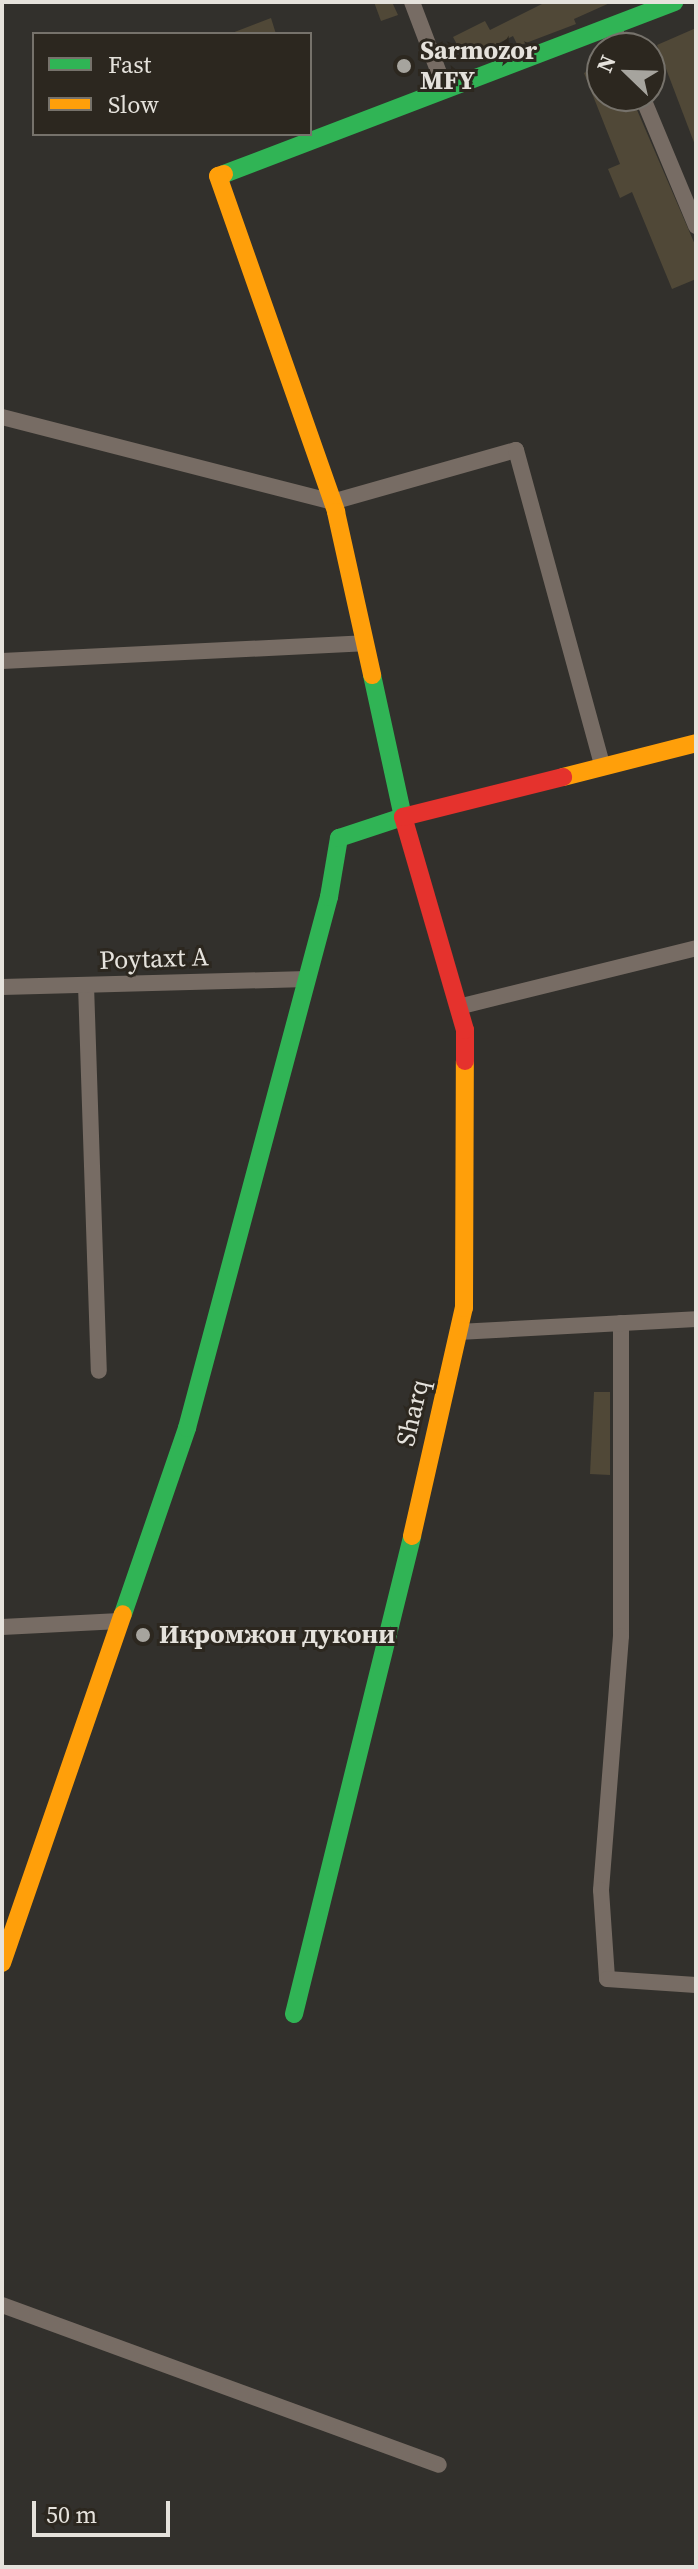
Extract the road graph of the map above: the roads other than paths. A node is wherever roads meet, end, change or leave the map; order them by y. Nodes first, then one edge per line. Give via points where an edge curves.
1 (412, 2) edge
2 (674, 2) edge
3 (613, 25) junction
4 (616, 32) edge
5 (445, 89) junction
6 (649, 112) edge
7 (696, 226) edge
8 (2, 417) edge
9 (332, 502) junction
10 (364, 643) junction
11 (2, 661) edge
12 (696, 743) edge
13 (603, 767) junction
14 (403, 817) junction
15 (696, 948) edge
16 (307, 979) junction
17 (86, 985) junction
18 (2, 987) edge
19 (458, 1007) junction
20 (696, 1319) edge
21 (621, 1323) junction
22 (458, 1332) junction
23 (99, 1371) dead end
24 (120, 1621) junction
25 (2, 1627) edge
26 (2, 1963) edge
27 (696, 1985) edge
28 (294, 2014) dead end
29 (2, 2305) edge
30 (439, 2465) dead end

1 - 5 street
2 - 3 street
3 - 4 street
3 - 5 street
5 - 9 street, Sharq via 218,176
6 - 7 street
8 - 9 street
9 - 10 street, Sharq
9 - 13 street via 516,450
10 - 11 street
10 - 14 street, Sharq
12 - 13 street
13 - 14 street
14 - 16 street via 339,838
14 - 19 street, Sharq
15 - 19 street
16 - 17 street, Poytaxt A
16 - 24 street via 187,1428
17 - 18 street, Poytaxt A
17 - 23 street
19 - 22 street, Sharq via 465,1030 464,1308
20 - 21 street
21 - 22 street
21 - 27 street via 621,1636 601,1890 607,1979
22 - 28 street, Sharq
24 - 25 street
24 - 26 street
29 - 30 street

